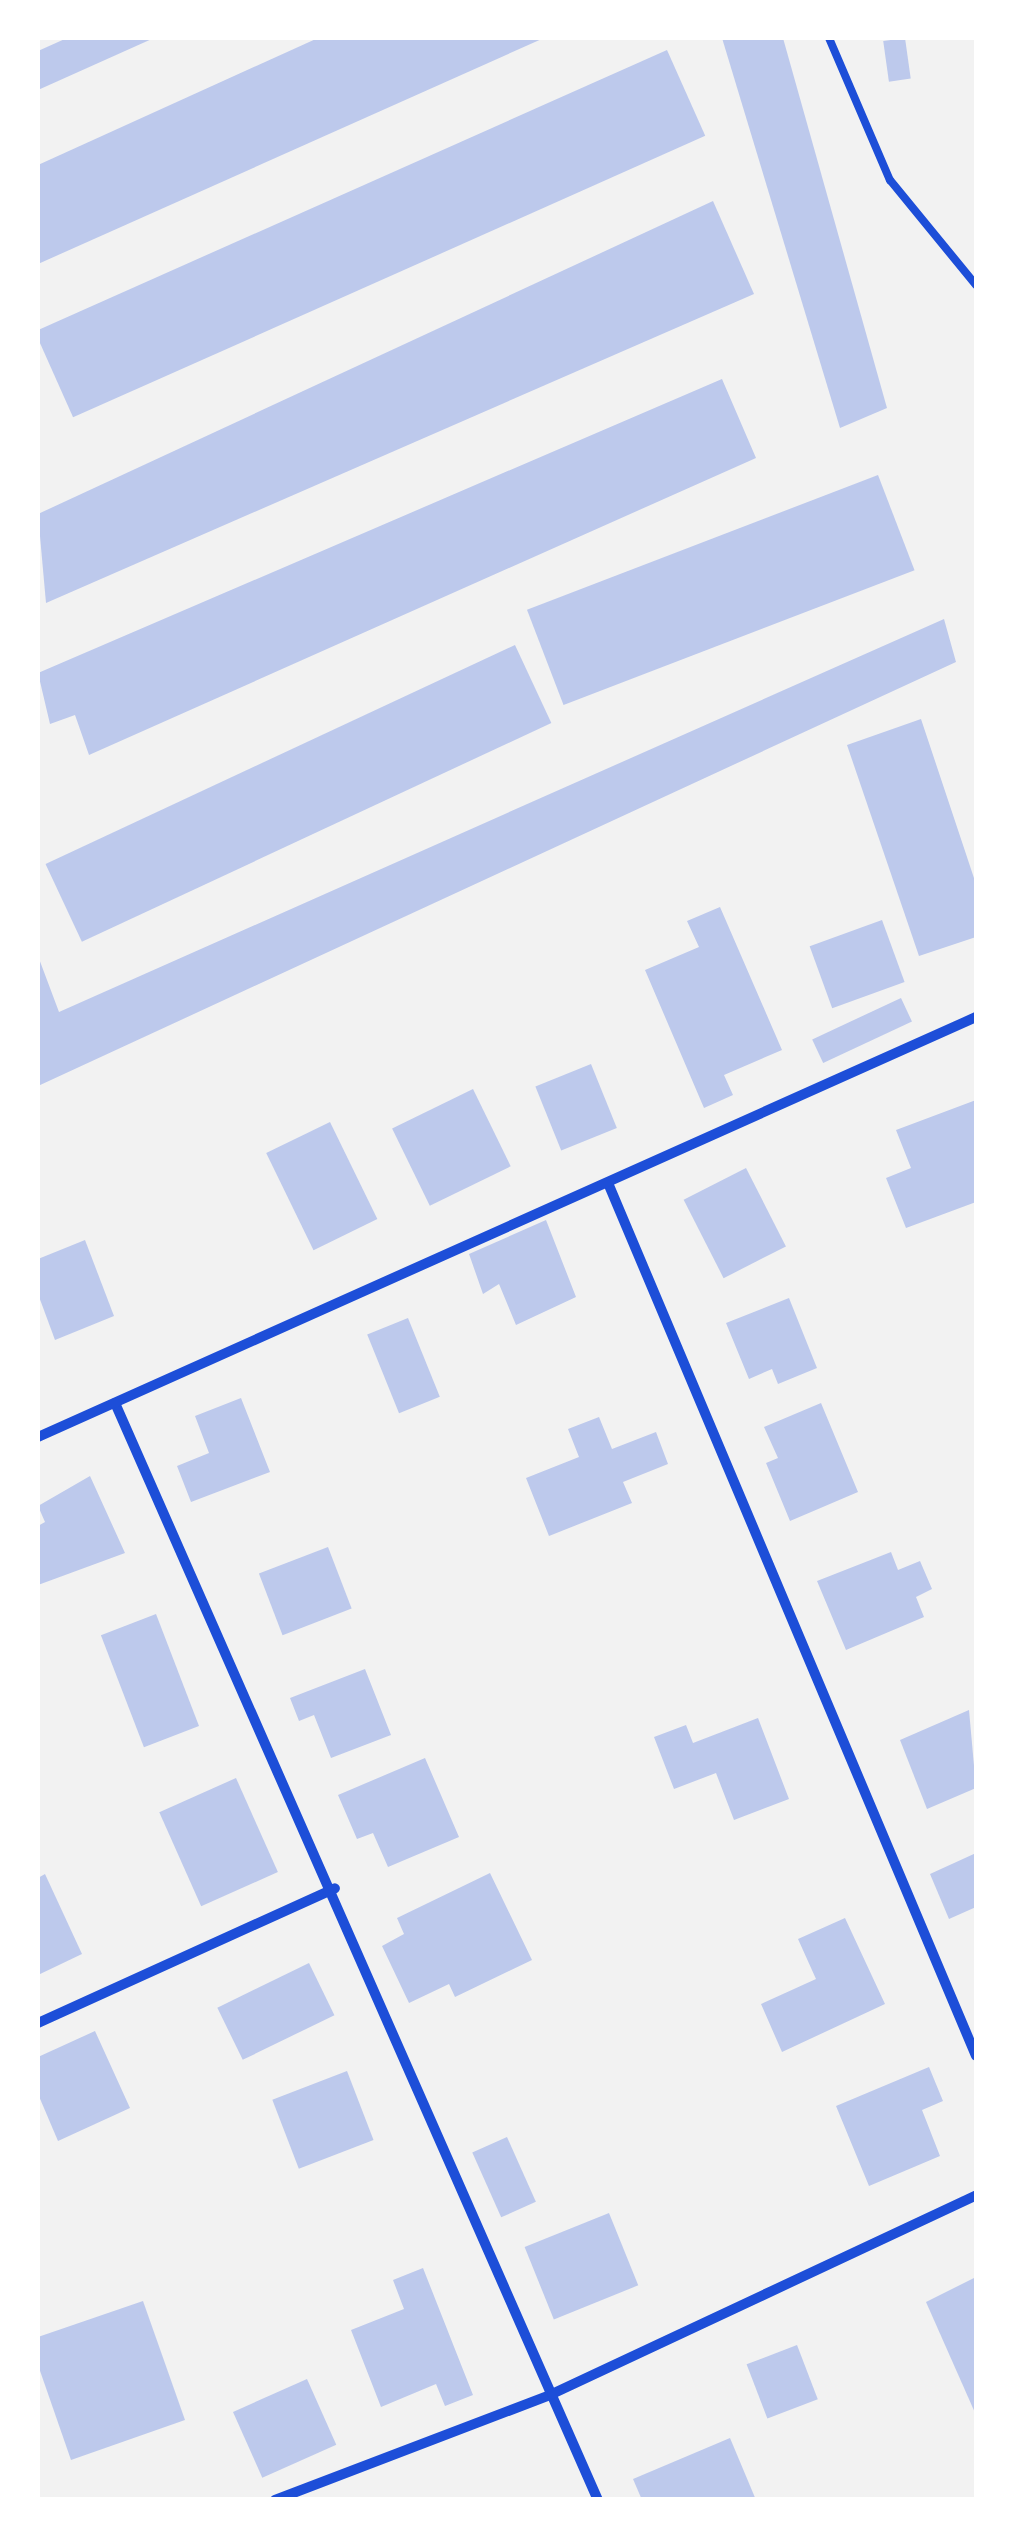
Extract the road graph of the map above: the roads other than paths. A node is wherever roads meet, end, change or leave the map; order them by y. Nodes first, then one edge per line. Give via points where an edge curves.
1 (829, 38) edge
2 (976, 285) edge
3 (976, 1017) edge
4 (608, 1183) junction
5 (115, 1404) junction
6 (38, 1437) edge
7 (335, 1888) junction
8 (38, 2023) edge
9 (976, 2056) edge
10 (976, 2195) edge
11 (552, 2394) junction
12 (275, 2500) edge
13 (598, 2500) edge

1 - 2 lane via 890,180
3 - 4 street
4 - 5 street
4 - 9 street
5 - 6 street
5 - 7 street
7 - 8 street
7 - 11 street
10 - 11 street
11 - 12 street
11 - 13 street

